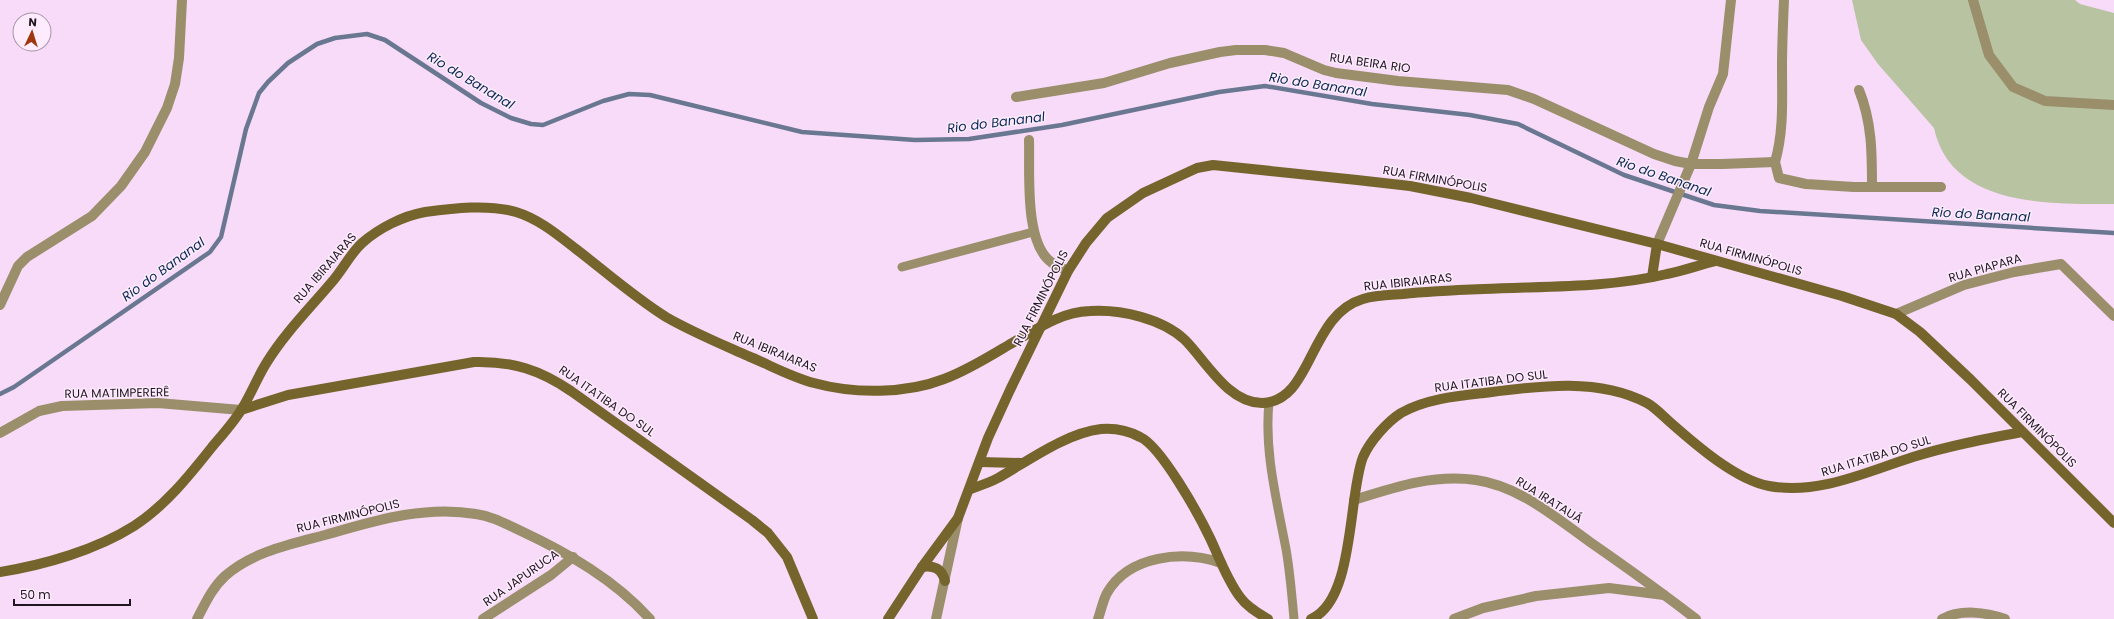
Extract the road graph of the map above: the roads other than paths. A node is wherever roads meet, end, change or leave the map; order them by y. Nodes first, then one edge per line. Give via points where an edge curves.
1 (182, 0) edge
2 (1731, 0) edge
3 (1784, 0) edge
4 (1973, 0) edge
5 (1859, 90) dead end
6 (1016, 97) dead end
7 (2114, 105) edge
8 (1029, 140) dead end
9 (1774, 162) junction
10 (1691, 164) junction
11 (1872, 187) junction
12 (1941, 187) dead end
13 (1033, 232) junction
14 (1657, 244) junction
15 (1684, 252) junction
16 (1716, 261) junction
17 (902, 267) dead end
18 (1680, 270) junction
19 (1068, 271) junction
20 (1652, 277) junction
21 (0, 305) edge
22 (1896, 314) junction
23 (2114, 316) edge
24 (1039, 326) junction
25 (1269, 402) junction
26 (241, 410) junction
27 (1, 430) edge
28 (2022, 432) junction
29 (980, 462) junction
30 (1024, 462) junction
31 (970, 489) junction
32 (1354, 500) junction
33 (958, 518) junction
34 (2114, 523) edge
35 (573, 557) junction
36 (1221, 563) junction
37 (922, 567) junction
38 (0, 572) edge
39 (945, 581) junction
40 (1666, 596) junction
41 (197, 619) edge
42 (483, 619) edge
43 (650, 619) edge
44 (812, 619) edge
45 (888, 619) edge
46 (936, 619) edge
47 (1098, 619) edge
48 (1268, 619) edge
49 (1294, 619) edge
50 (1311, 619) edge
51 (1454, 619) edge
52 (1696, 619) edge
53 (1942, 619) edge
54 (2005, 619) edge

1 - 21 street via 175,84 167,108 145,152 121,186 92,216 27,257 18,266
2 - 10 street via 1726,62
3 - 9 street via 1782,123 1781,139
4 - 7 street via 1989,55 2013,87 2045,100
5 - 11 street via 1866,107 1871,136
6 - 10 street, RUA BEIRA RIO via 1104,83 1170,62 1220,52 1265,50 1284,53 1336,73 1508,90 1534,99 1654,154
8 - 13 street
9 - 10 street, RUA BEIRA RIO
9 - 11 street via 1782,179 1806,184
10 - 14 street
11 - 12 street
13 - 17 lane
13 - 19 street via 1040,249 1050,262
14 - 15 main road, RUA FIRMINÓPOLIS
14 - 19 main road, RUA FIRMINÓPOLIS via 1471,198 1410,186 1213,165 1176,176 1125,204 1107,218 1086,243
14 - 20 main road
15 - 16 main road, RUA FIRMINÓPOLIS
15 - 18 main road
16 - 18 main road, RUA IBIRAIARAS
16 - 22 main road, RUA FIRMINÓPOLIS via 1842,296
18 - 20 main road, RUA IBIRAIARAS
19 - 24 main road, RUA FIRMINÓPOLIS
20 - 25 main road, RUA IBIRAIARAS via 1626,281 1433,291 1366,298 1338,313 1325,329 1300,378 1290,391 1281,399
22 - 23 street, RUA PIAPARA via 1964,286 2014,272 2061,264
22 - 28 main road, RUA FIRMINÓPOLIS via 1920,332 1966,375
24 - 25 main road, RUA IBIRAIARAS via 1087,310 1127,314 1145,319 1172,331 1186,341 1212,372 1238,394 1258,403
24 - 26 main road, RUA IBIRAIARAS via 976,364 930,384 880,390 837,387 813,382 721,344 665,316 543,224 520,213 498,209 445,210 417,214 400,220 380,229 360,244 268,360
24 - 29 main road, RUA FIRMINÓPOLIS via 988,438
25 - 49 lane via 1267,430 1270,467 1286,550
26 - 27 street, RUA MATIMPERERÊ via 158,403 62,406 39,411
26 - 38 main road, RUA IBIRAIARAS via 186,480 135,525 75,553 20,569
26 - 44 main road, RUA ITATIBA DO SUL via 288,394 474,362 498,361 533,370 572,391 768,533 787,557
28 - 32 main road, RUA ITATIBA DO SUL via 1915,457 1828,485 1804,488 1769,486 1748,480 1701,449 1648,404 1625,394 1597,388 1532,387 1456,396 1427,403 1400,414 1378,435 1363,457
28 - 34 main road, RUA FIRMINÓPOLIS
29 - 30 main road
29 - 31 main road, RUA FIRMINÓPOLIS
30 - 31 main road via 996,479
30 - 36 main road via 1080,435 1101,430 1122,431 1141,437 1156,449 1170,469 1209,536
31 - 33 main road, RUA FIRMINÓPOLIS
32 - 40 street, RUA IRATAUÁ via 1404,484 1430,479 1493,483 1518,493
32 - 50 main road, RUA ITATIBA DO SUL via 1348,549 1339,581 1326,604 1316,617
33 - 37 main road
33 - 39 street, RUA FIRMINÓPOLIS
35 - 41 street, RUA FIRMINÓPOLIS via 494,518 452,512 393,516 275,548 249,560 234,569 216,586
35 - 42 street, RUA JAPURUCA
35 - 43 street, RUA FIRMINÓPOLIS via 634,602
36 - 47 street via 1187,556 1152,560 1129,570 1107,593
36 - 48 main road via 1250,608
37 - 39 main road via 940,570
37 - 45 main road
39 - 46 street, RUA FIRMINÓPOLIS
40 - 51 street via 1609,588 1536,596 1483,608
40 - 52 street, RUA IRATAUÁ
53 - 54 street via 1961,613 1993,614

